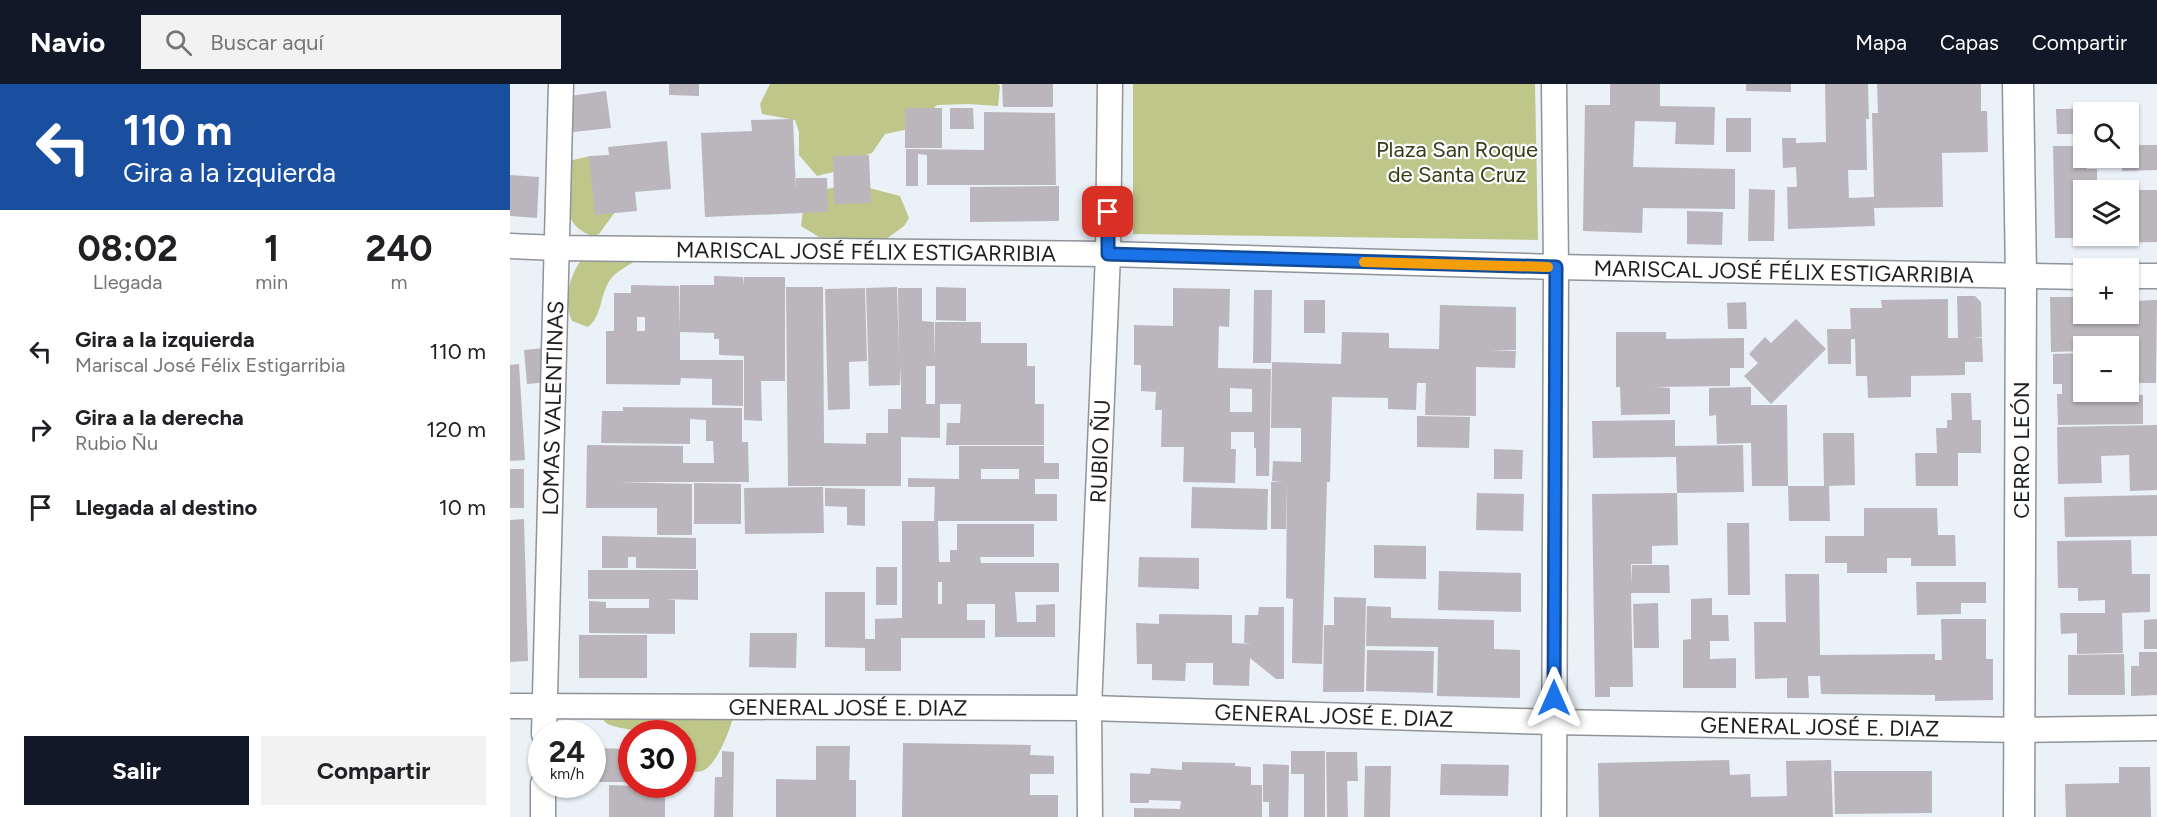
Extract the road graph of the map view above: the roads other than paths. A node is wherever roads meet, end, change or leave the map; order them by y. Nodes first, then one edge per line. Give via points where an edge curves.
1 (561, 84) edge
2 (1110, 84) edge
3 (1554, 84) edge
4 (2018, 84) edge
5 (510, 246) edge
6 (556, 248) junction
7 (1108, 254) junction
8 (1556, 267) junction
9 (2139, 276) edge
10 (2157, 276) edge
11 (2021, 277) junction
12 (2073, 277) edge
13 (544, 705) junction
14 (510, 706) edge
15 (1089, 708) junction
16 (544, 720) edge
17 (1553, 722) junction
18 (2157, 728) edge
19 (2020, 730) junction
20 (543, 798) edge
21 (543, 817) edge
22 (1090, 817) edge
23 (1554, 817) edge
24 (2019, 817) edge

1 - 6 street, LOMAS VALENTINAS
2 - 7 street, RUBIO ÑU
3 - 8 street
4 - 11 street, CERRO LEÓN
5 - 6 street, MARISCAL JOSÉ FÉLIX ESTIGARRIBIA
6 - 7 street, MARISCAL JOSÉ FÉLIX ESTIGARRIBIA
6 - 13 street, LOMAS VALENTINAS
7 - 8 street, MARISCAL JOSÉ FÉLIX ESTIGARRIBIA
7 - 15 street, RUBIO ÑU
8 - 11 street, MARISCAL JOSÉ FÉLIX ESTIGARRIBIA
8 - 17 street
9 - 10 street
11 - 12 street, MARISCAL JOSÉ FÉLIX ESTIGARRIBIA
11 - 19 street, CERRO LEÓN
13 - 14 street, GENERAL JOSÉ E. DIAZ
13 - 15 street, GENERAL JOSÉ E. DIAZ
13 - 16 street, LOMAS VALENTINAS
15 - 17 street, GENERAL JOSÉ E. DIAZ
15 - 22 street, RUBIO ÑU
17 - 19 street, GENERAL JOSÉ E. DIAZ
17 - 23 street
18 - 19 street, GENERAL JOSÉ E. DIAZ
19 - 24 street, CERRO LEÓN
20 - 21 street

